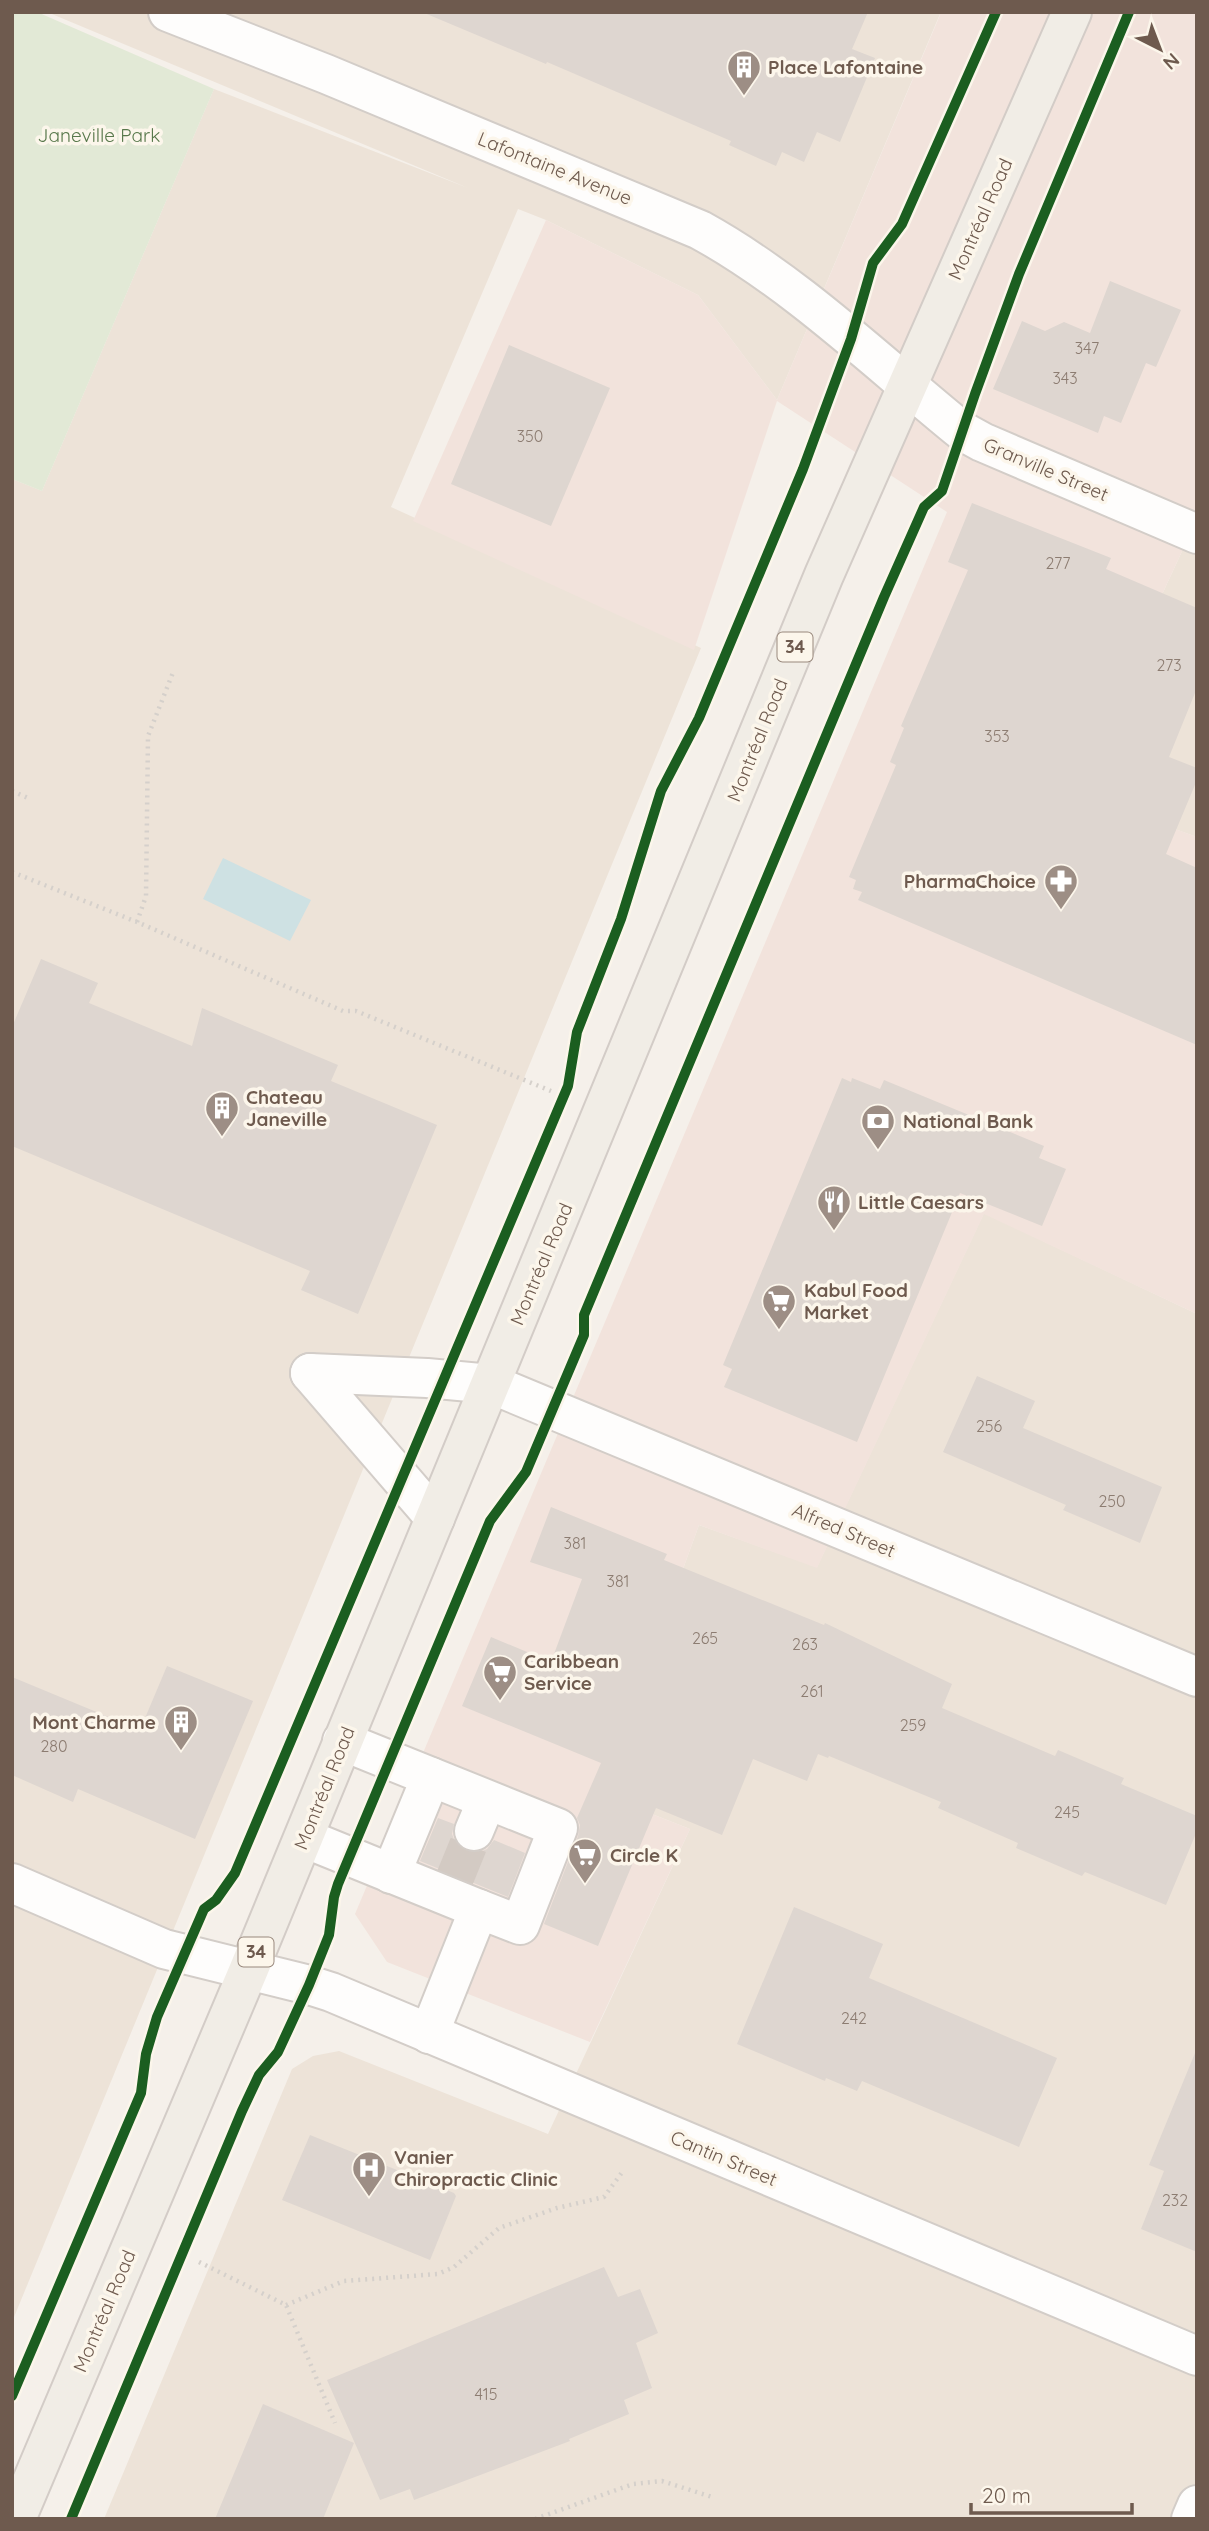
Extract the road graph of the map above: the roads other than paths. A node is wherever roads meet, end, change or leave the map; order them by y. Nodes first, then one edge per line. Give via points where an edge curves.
1 (169, 12) edge
2 (1072, 12) edge
3 (906, 385) junction
4 (1197, 534) edge
5 (491, 1384) junction
6 (435, 1518) junction
7 (1197, 1677) edge
8 (342, 1741) junction
9 (430, 1777) junction
10 (303, 1838) junction
11 (391, 1874) junction
12 (12, 1883) edge
13 (460, 1895) junction
14 (249, 1969) junction
15 (429, 2034) junction
16 (1197, 2356) edge
17 (1197, 2505) edge
18 (16, 2519) edge
19 (1191, 2519) edge

1 - 3 street, Lafontaine Avenue via 700,230 773,276
2 - 3 main road, Montréal Road / 34
3 - 4 street, Granville Street via 982,442
3 - 5 main road, Montréal Road / 34
5 - 6 main road, Montréal Road / 34
5 - 6 street, Alfred Street via 310,1373
5 - 7 street, Alfred Street
6 - 8 main road, Montréal Road / 34
8 - 9 street
8 - 10 main road, Montréal Road / 34
9 - 11 street
9 - 13 street via 480,1816 558,1828 520,1925
10 - 11 street
10 - 14 main road, Montréal Road / 34
11 - 13 street
12 - 14 street, Cantin Street via 164,1950
13 - 15 street
14 - 15 street, Cantin Street via 331,1992
14 - 18 main road, Montréal Road / 34
15 - 16 street, Cantin Street
17 - 19 street

